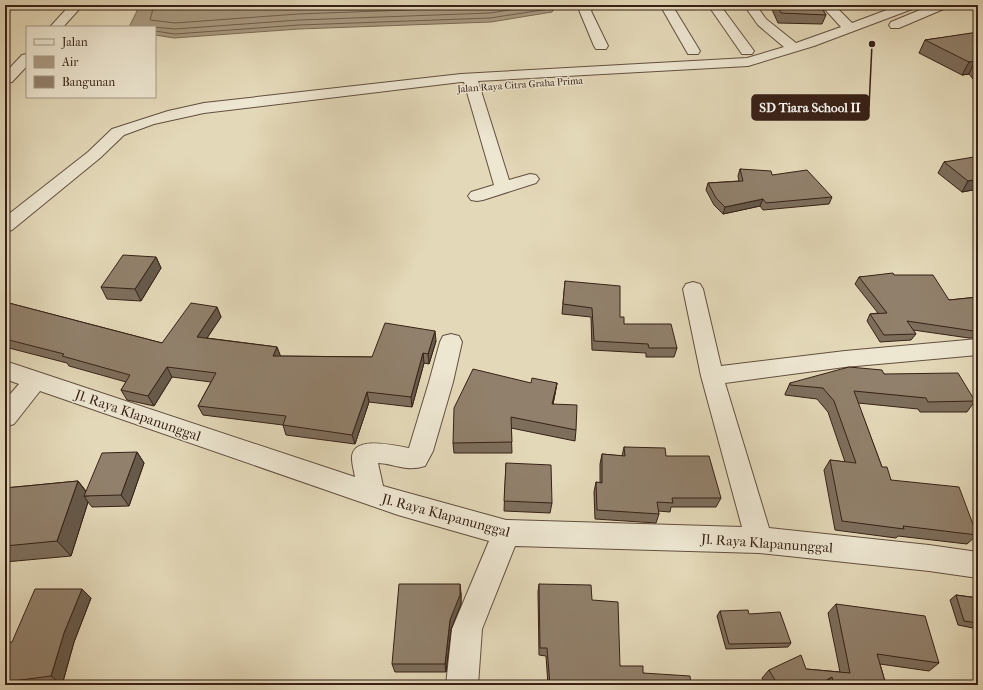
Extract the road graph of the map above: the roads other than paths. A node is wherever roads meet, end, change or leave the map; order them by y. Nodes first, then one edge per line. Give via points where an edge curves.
1 (77, 5) edge
2 (590, 5) edge
3 (666, 5) edge
4 (714, 5) edge
5 (750, 5) edge
6 (827, 5) edge
7 (911, 5) edge
8 (942, 5) edge
9 (57, 26) edge
10 (850, 28) junction
11 (821, 39) junction
12 (601, 46) dead end
13 (838, 46) junction
14 (794, 48) junction
15 (693, 51) dead end
16 (747, 51) dead end
17 (26, 59) edge
18 (7, 79) dead end
19 (477, 82) junction
20 (477, 196) dead end
21 (5, 226) edge
22 (693, 289) dead end
23 (451, 342) dead end
24 (978, 347) edge
25 (5, 370) edge
26 (712, 376) junction
27 (36, 380) junction
28 (5, 417) edge
29 (371, 494) junction
30 (506, 533) junction
31 (758, 540) junction
32 (978, 564) edge
33 (462, 685) edge

1 - 9 street
2 - 12 street via 584,10
3 - 15 street
4 - 16 street
5 - 14 street via 762,22
6 - 10 street
7 - 10 street, Jalan Raya Citra Graha Prima
8 - 13 street, Jalan Raya Citra Graha Prima
10 - 11 street, Jalan Raya Citra Graha Prima
11 - 13 street
11 - 14 street, Jalan Raya Citra Graha Prima
13 - 19 street, Jalan Raya Citra Graha Prima via 757,70
14 - 19 street, Jalan Raya Citra Graha Prima via 748,62
17 - 18 street
19 - 20 street via 517,183
19 - 21 street, Jalan Raya Citra Graha Prima via 222,115 190,120 142,134 94,155
22 - 26 street
23 - 29 street via 416,458 408,459 376,452 364,457
24 - 26 street via 798,363
25 - 27 street, Jl. Raya Klapanunggal
26 - 31 street
27 - 28 street
27 - 29 street, Jl. Raya Klapanunggal
29 - 30 street, Jl. Raya Klapanunggal
30 - 31 street, Jl. Raya Klapanunggal
30 - 33 street via 467,629
31 - 32 street, Jl. Raya Klapanunggal

